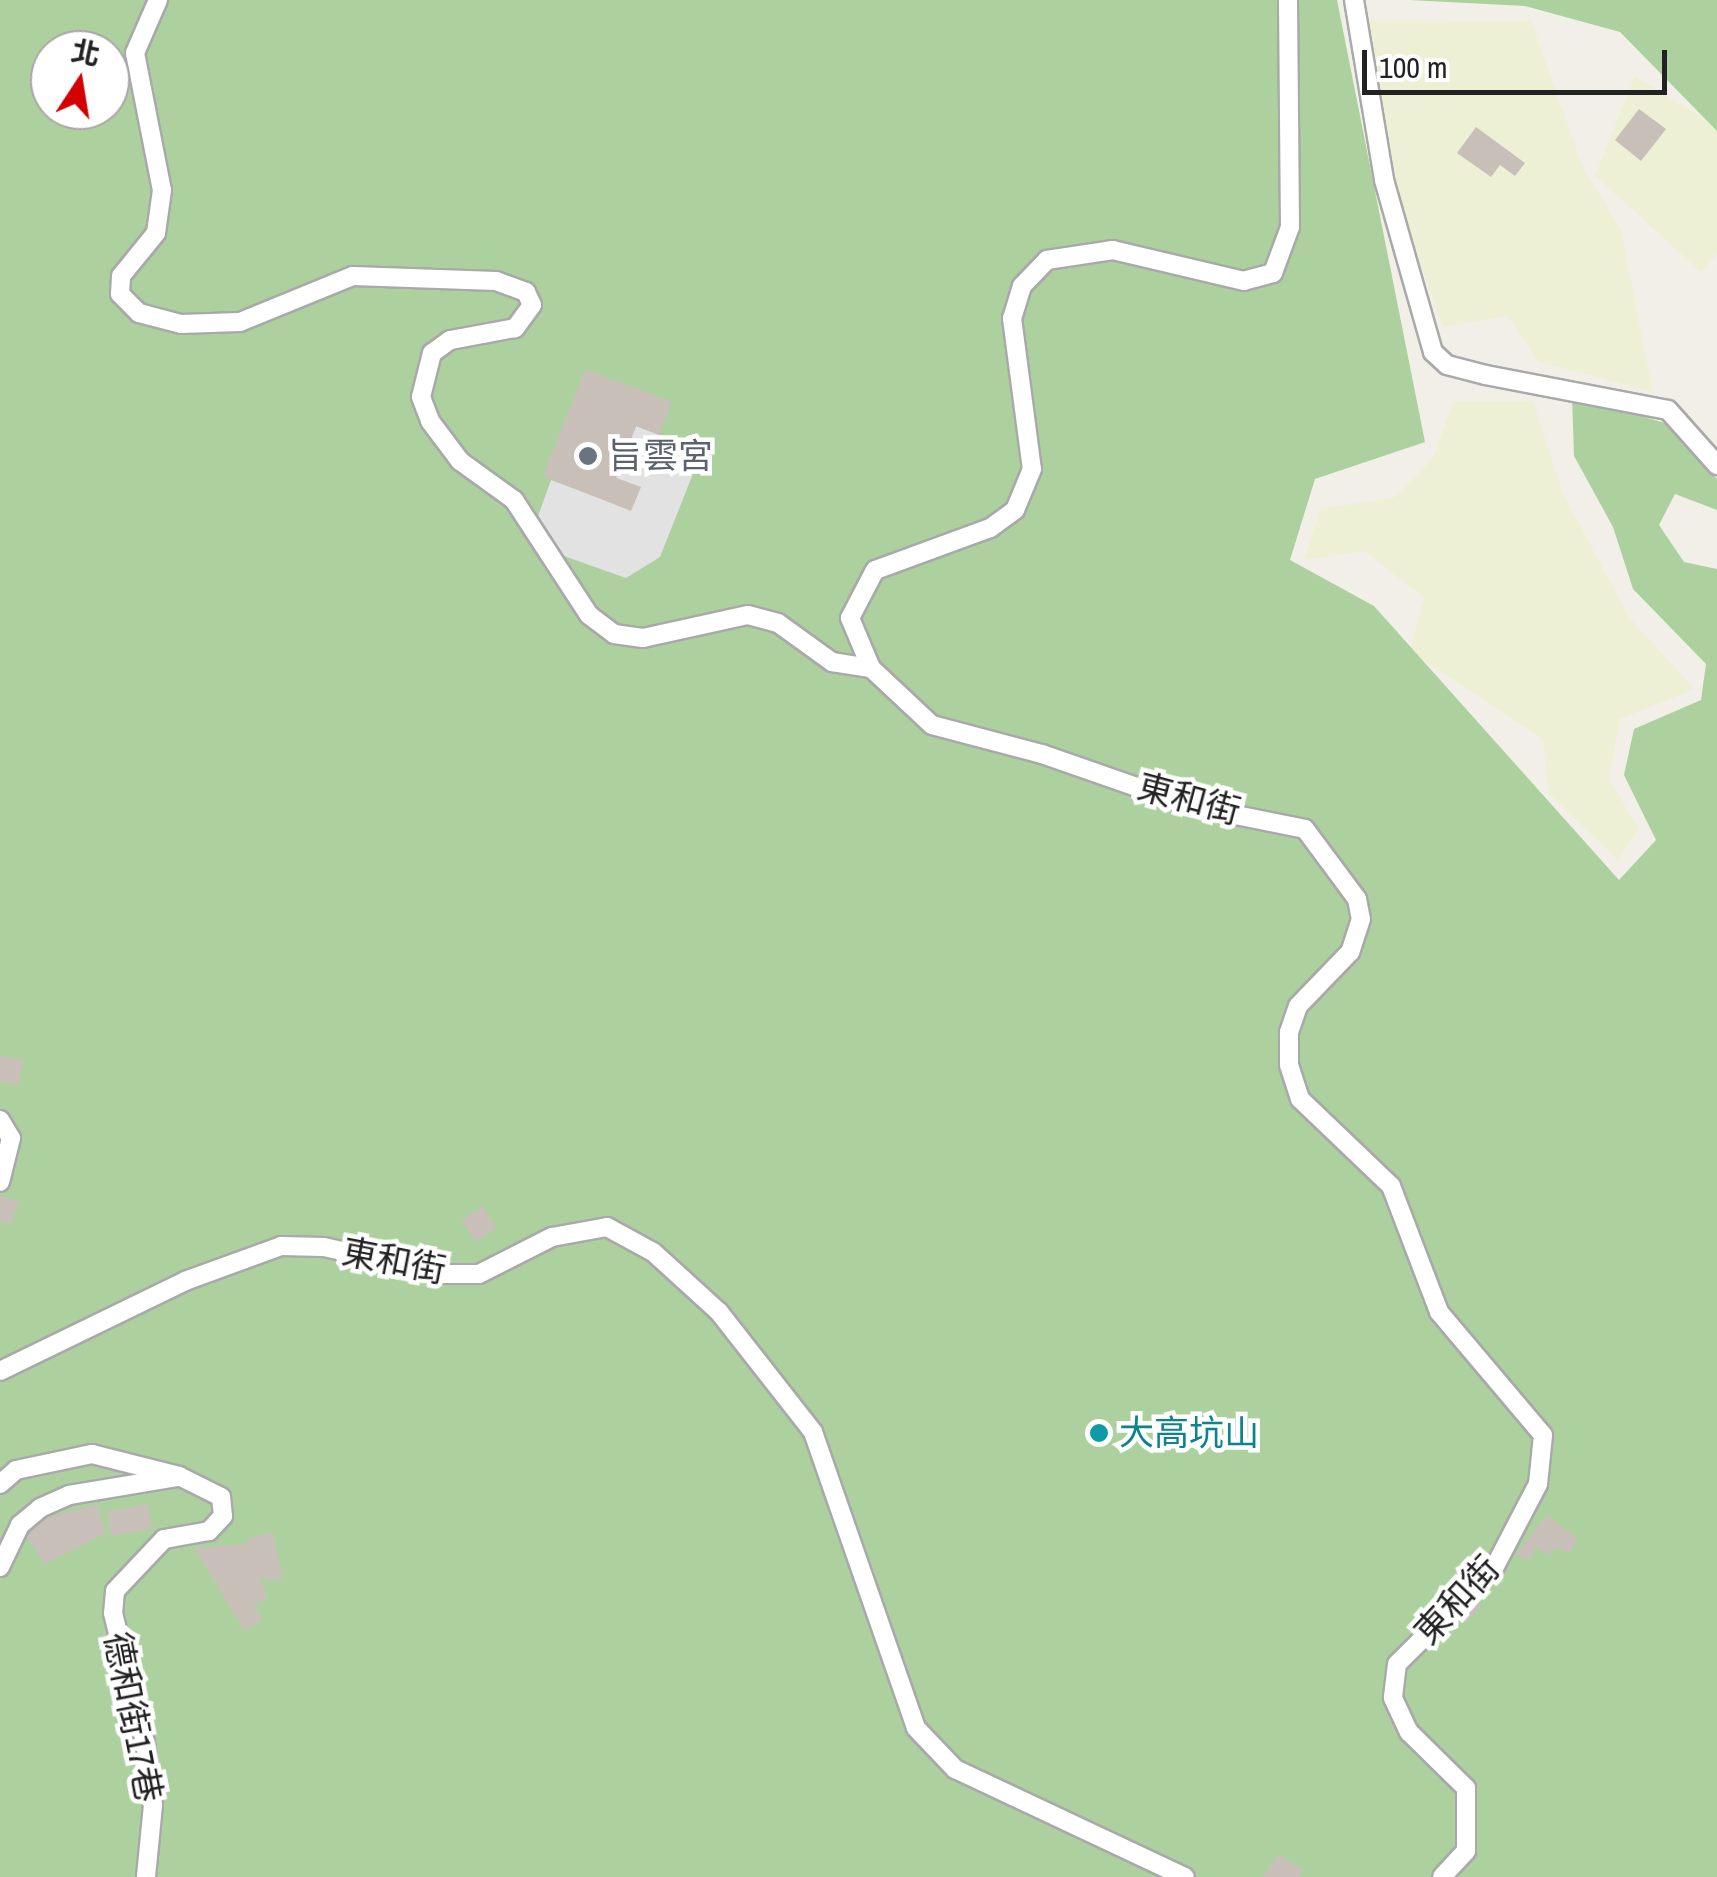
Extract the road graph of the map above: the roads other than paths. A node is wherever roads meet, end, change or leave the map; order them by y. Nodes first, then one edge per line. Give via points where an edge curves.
1 (158, 0) edge
2 (1288, 0) edge
3 (1354, 0) edge
4 (1717, 465) edge
5 (871, 668) junction
6 (0, 1120) edge
7 (0, 1182) edge
8 (0, 1371) edge
9 (179, 1476) junction
10 (0, 1484) edge
11 (0, 1568) edge
12 (146, 1877) edge
13 (1185, 1877) edge
14 (1442, 1877) edge

1 - 5 street via 136,53 162,190 156,233 121,276 120,294 140,313 181,324 240,322 353,276 496,281 526,292 532,305 515,328 450,340 432,353 421,396 430,422 460,461 514,500 590,615 614,634 643,638 748,615 778,623 832,662
2 - 5 street, 東和街 via 1290,227 1273,273 1244,281 1114,250 1047,260 1022,286 1012,318 1032,469 1015,510 990,528 875,570 850,618
3 - 4 street via 1384,180 1433,352 1447,365 1486,375 1668,410
5 - 14 street, 東和街 via 932,725 1042,754 1191,806 1305,830 1357,899 1361,919 1350,952 1298,1006 1288,1032 1300,1100 1391,1186 1410,1221 1439,1312 1543,1435 1538,1484 1494,1568 1397,1664 1393,1698 1410,1732 1466,1788 1466,1851
6 - 7 street via 12,1138
8 - 13 street, 東和街 via 185,1281 281,1246 324,1247 444,1274 479,1274 552,1237 607,1227 653,1252 719,1312 812,1432 916,1728 956,1769
9 - 10 street, 德和街17巷 via 92,1454 16,1470
9 - 11 street via 69,1495 40,1508 20,1525
9 - 12 street, 德和街17巷 via 220,1498 224,1516 209,1531 164,1539 130,1569 115,1591 113,1613 148,1758 153,1805

